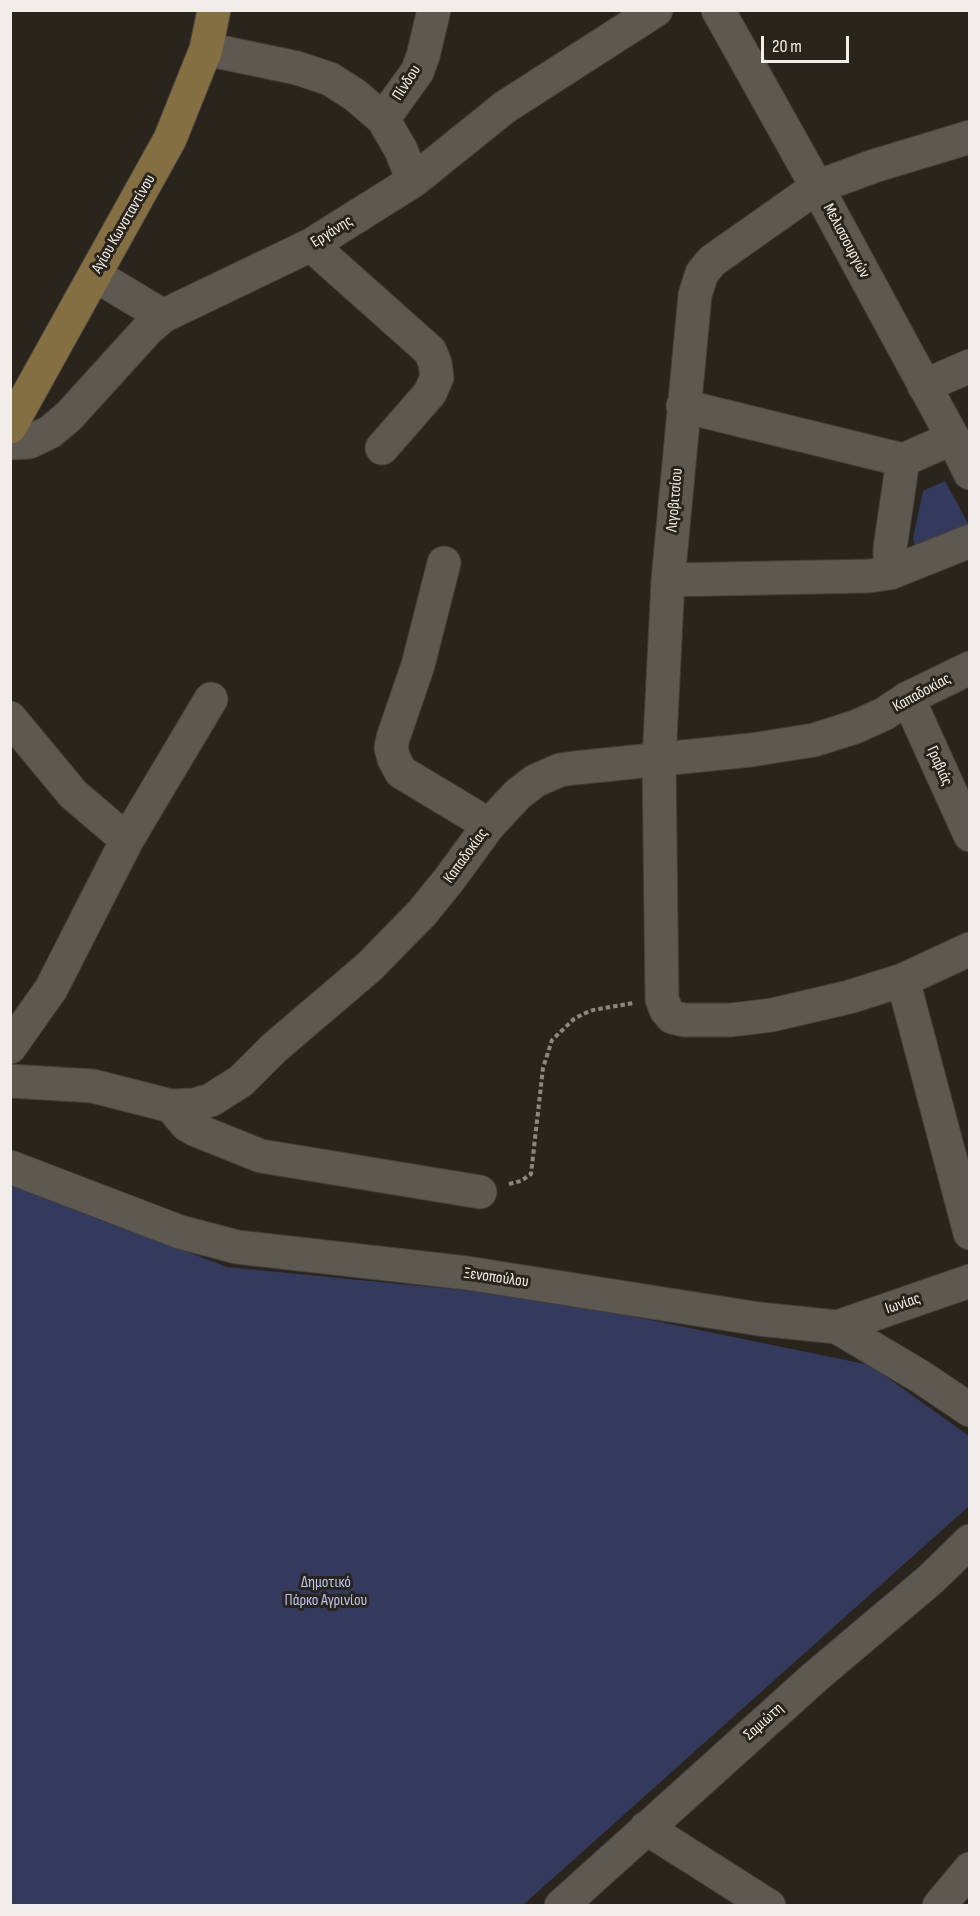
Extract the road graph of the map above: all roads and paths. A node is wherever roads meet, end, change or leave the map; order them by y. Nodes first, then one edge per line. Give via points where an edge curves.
1 (214, 10) edge
2 (434, 10) edge
3 (656, 10) edge
4 (718, 10) edge
5 (206, 49) junction
6 (383, 119) junction
7 (969, 137) edge
8 (413, 180) junction
9 (817, 187) junction
10 (311, 245) junction
11 (95, 275) junction
12 (163, 316) junction
13 (969, 366) edge
14 (924, 386) junction
15 (683, 406) junction
16 (14, 410) edge
17 (953, 438) junction
18 (10, 442) edge
19 (382, 448) dead end
20 (903, 460) junction
21 (969, 473) edge
22 (969, 541) edge
23 (444, 563) dead end
24 (890, 573) junction
25 (668, 580) junction
26 (969, 668) edge
27 (908, 698) junction
28 (211, 699) dead end
29 (10, 718) edge
30 (659, 760) junction
31 (489, 825) junction
32 (969, 833) edge
33 (127, 840) junction
34 (969, 949) edge
35 (903, 980) junction
36 (673, 1009) junction
37 (10, 1047) edge
38 (10, 1081) edge
39 (171, 1106) junction
40 (10, 1167) edge
41 (480, 1192) joint
42 (969, 1233) edge
43 (969, 1281) edge
44 (837, 1327) junction
45 (969, 1410) edge
46 (964, 1558) edge
47 (646, 1828) junction
48 (969, 1869) edge
49 (561, 1905) edge
50 (769, 1905) edge
51 (939, 1905) edge

1 - 5 main road, Αγίου Κωνσταντίνου
2 - 6 street, Πίνδου via 417,72
3 - 8 street, Εργάνης via 505,107
4 - 9 street, Μελισσουργών
5 - 6 street via 297,68 330,80
5 - 11 main road, Αγίου Κωνσταντίνου via 158,164
6 - 8 street
7 - 9 street, Λιγοβιτσίου
8 - 10 street, Εργάνης
9 - 14 street, Μελισσουργών
9 - 15 street, Λιγοβιτσίου via 712,261 702,273 695,295
10 - 12 street, Εργάνης
10 - 19 street via 430,351 435,363 436,376 430,393
11 - 12 street
11 - 16 main road, Αγίου Κωνσταντίνου
12 - 18 street, Εργάνης via 50,432 29,442
13 - 14 street
14 - 17 street, Μελισσουργών
15 - 20 street
15 - 25 street, Λιγοβιτσίου
17 - 20 street
17 - 21 street, Μελισσουργών
20 - 24 street
22 - 24 street
23 - 31 street via 392,748 401,771
24 - 25 street
25 - 30 street, Λιγοβιτσίου
26 - 27 street, Καπαδοκίας
27 - 30 street, Καπαδοκίας via 865,723 814,740
27 - 32 street, Γραβιάς
28 - 33 street
29 - 33 street via 73,794
30 - 31 street, Καπαδοκίας via 574,768 546,775 518,794
30 - 36 street, Λιγοβιτσίου
31 - 39 street, Καπαδοκίας via 448,881 391,945 241,1081 203,1103
33 - 37 street via 51,989
34 - 35 street
35 - 36 street via 781,1013 730,1020
35 - 42 street
36 - 41 path via 592,1010 562,1029 552,1040 543,1068 531,1174 521,1181
38 - 39 street, Καπαδοκίας via 93,1086
39 - 41 street via 187,1125 261,1156
40 - 44 street, Ξενοπούλου via 180,1232 237,1247 467,1273 759,1319
43 - 44 street, Ιωνίας
44 - 45 street, Ξενοπούλου
46 - 47 street, Σαμιώτη via 931,1579 806,1685
47 - 49 street, Σαμιώτη
47 - 50 street
48 - 51 street

